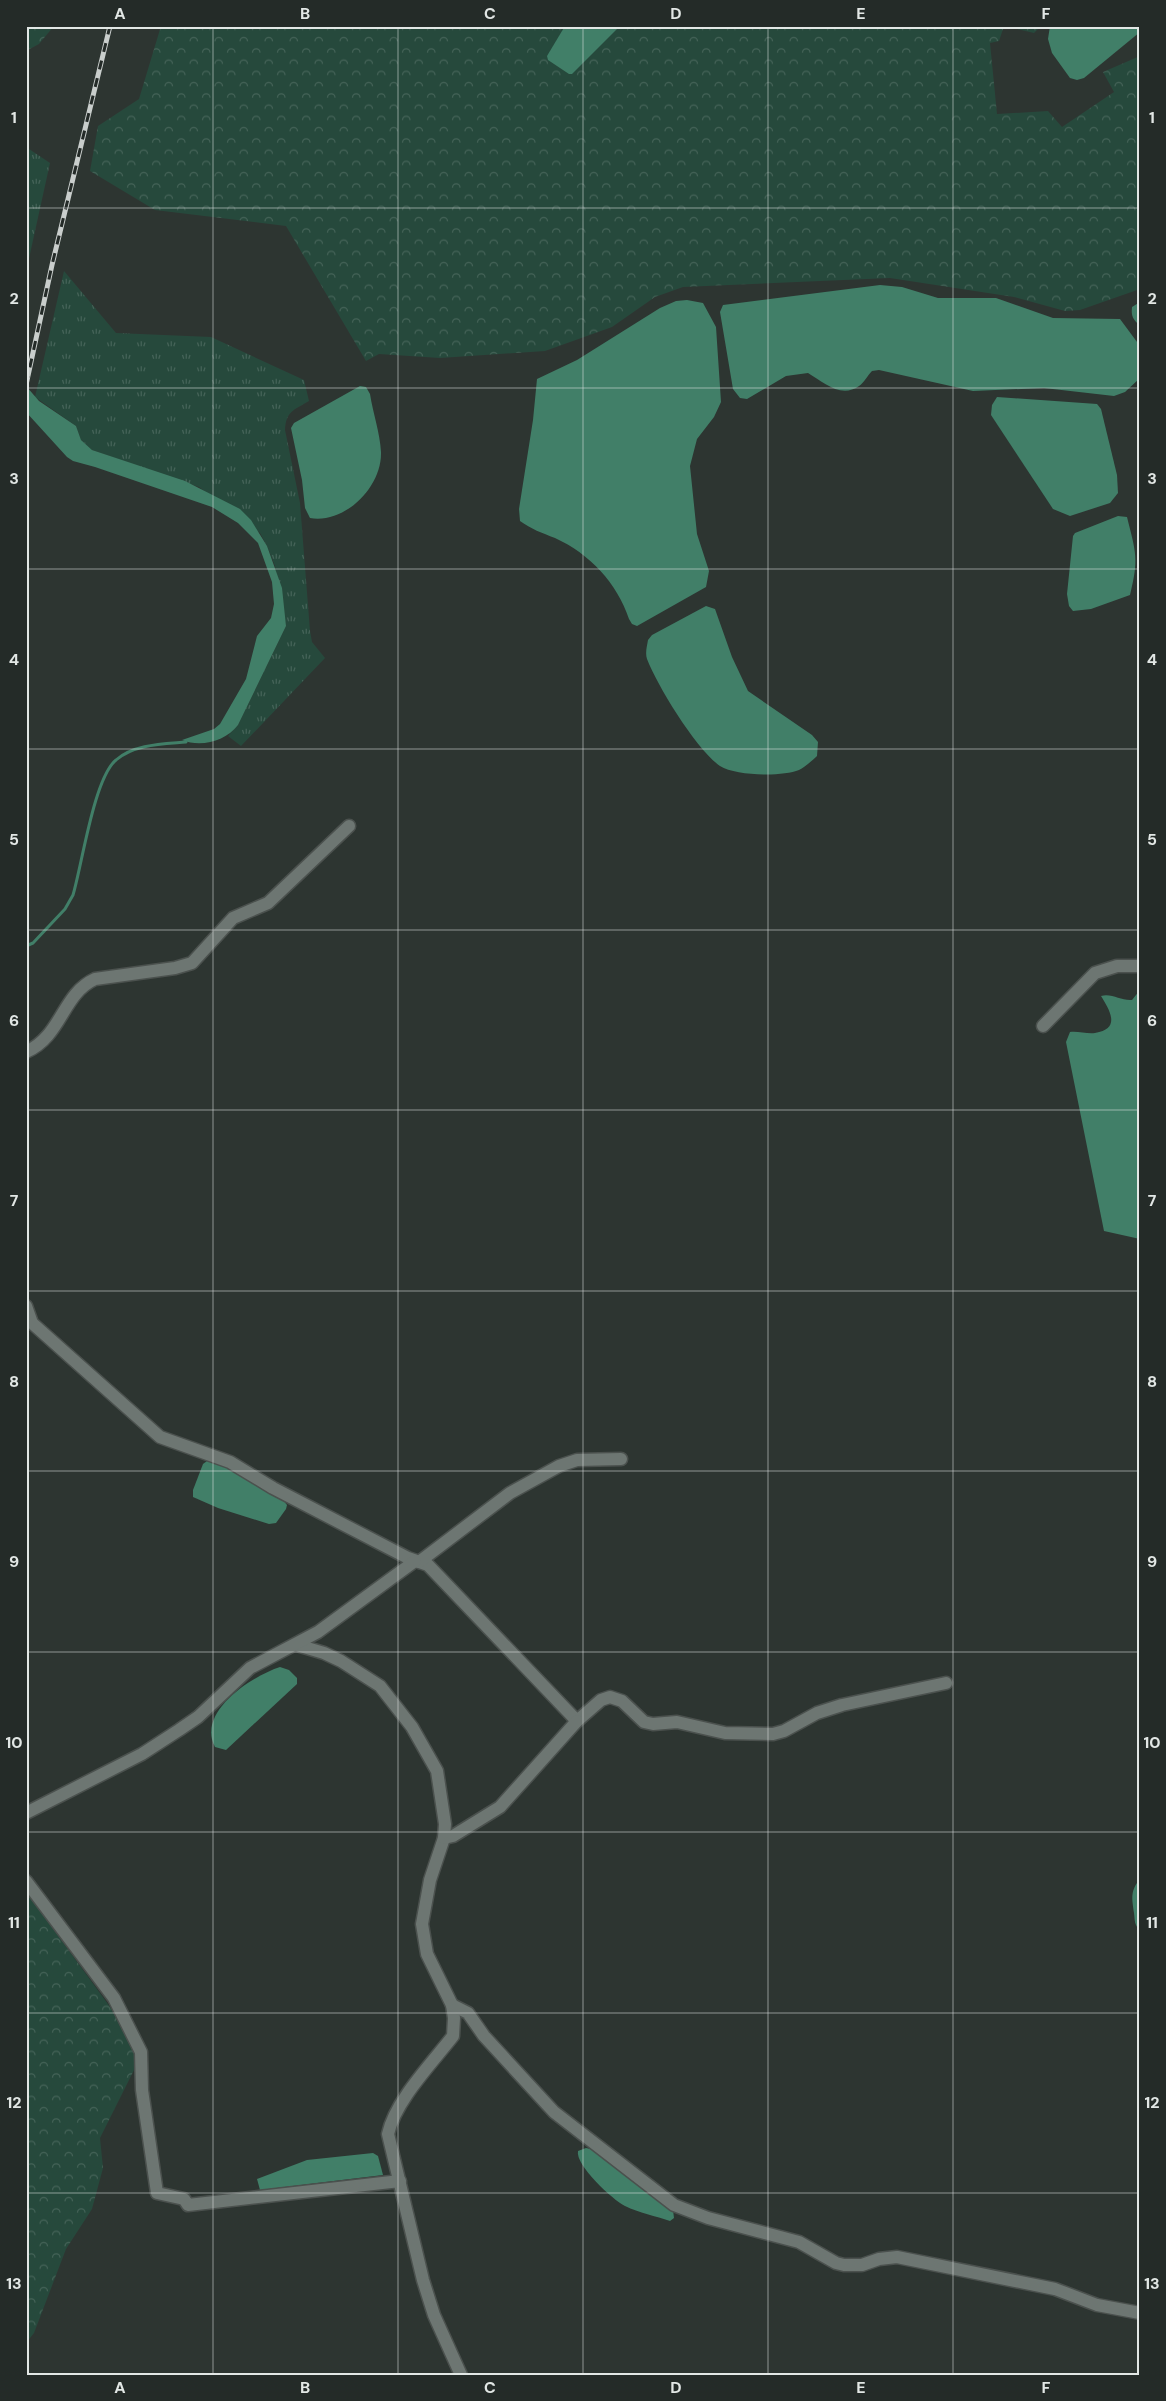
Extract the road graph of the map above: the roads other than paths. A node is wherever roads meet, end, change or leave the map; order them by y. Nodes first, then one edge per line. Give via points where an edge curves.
1 (349, 826) dead end
2 (1140, 966) edge
3 (1043, 1026) dead end
4 (26, 1052) edge
5 (26, 1306) edge
6 (621, 1459) dead end
7 (417, 1561) junction
8 (297, 1645) junction
9 (946, 1683) dead end
10 (577, 1721) junction
11 (26, 1813) edge
12 (444, 1838) junction
13 (26, 1881) edge
14 (452, 2005) junction
15 (400, 2181) junction
16 (1140, 2313) edge
17 (461, 2375) edge

1 - 4 street via 268,903 233,918 192,963 95,979 85,984 51,1034 36,1048
2 - 3 street via 1112,967 1095,973
5 - 7 street via 32,1323 160,1437 230,1462 273,1488
6 - 7 street via 577,1460 559,1466 510,1493
7 - 8 street
7 - 10 street via 434,1570
8 - 11 street via 257,1663 198,1717 142,1754
8 - 12 street via 324,1653 373,1681 412,1727 436,1771 445,1824
9 - 10 street via 842,1705 773,1734 725,1733 678,1722 653,1724 644,1722 622,1701 610,1698 601,1700
10 - 12 street via 500,1807 453,1836
12 - 14 street via 430,1880 422,1924 427,1954
13 - 15 street via 114,1998 140,2052 142,2090 157,2193 184,2199 188,2205
14 - 15 street via 453,2036 403,2101 390,2125 388,2134
14 - 16 street via 468,2013 484,2036 554,2112 674,2205 708,2218 799,2242 844,2265 862,2265 897,2257 1055,2289 1097,2305
15 - 17 street via 423,2280

